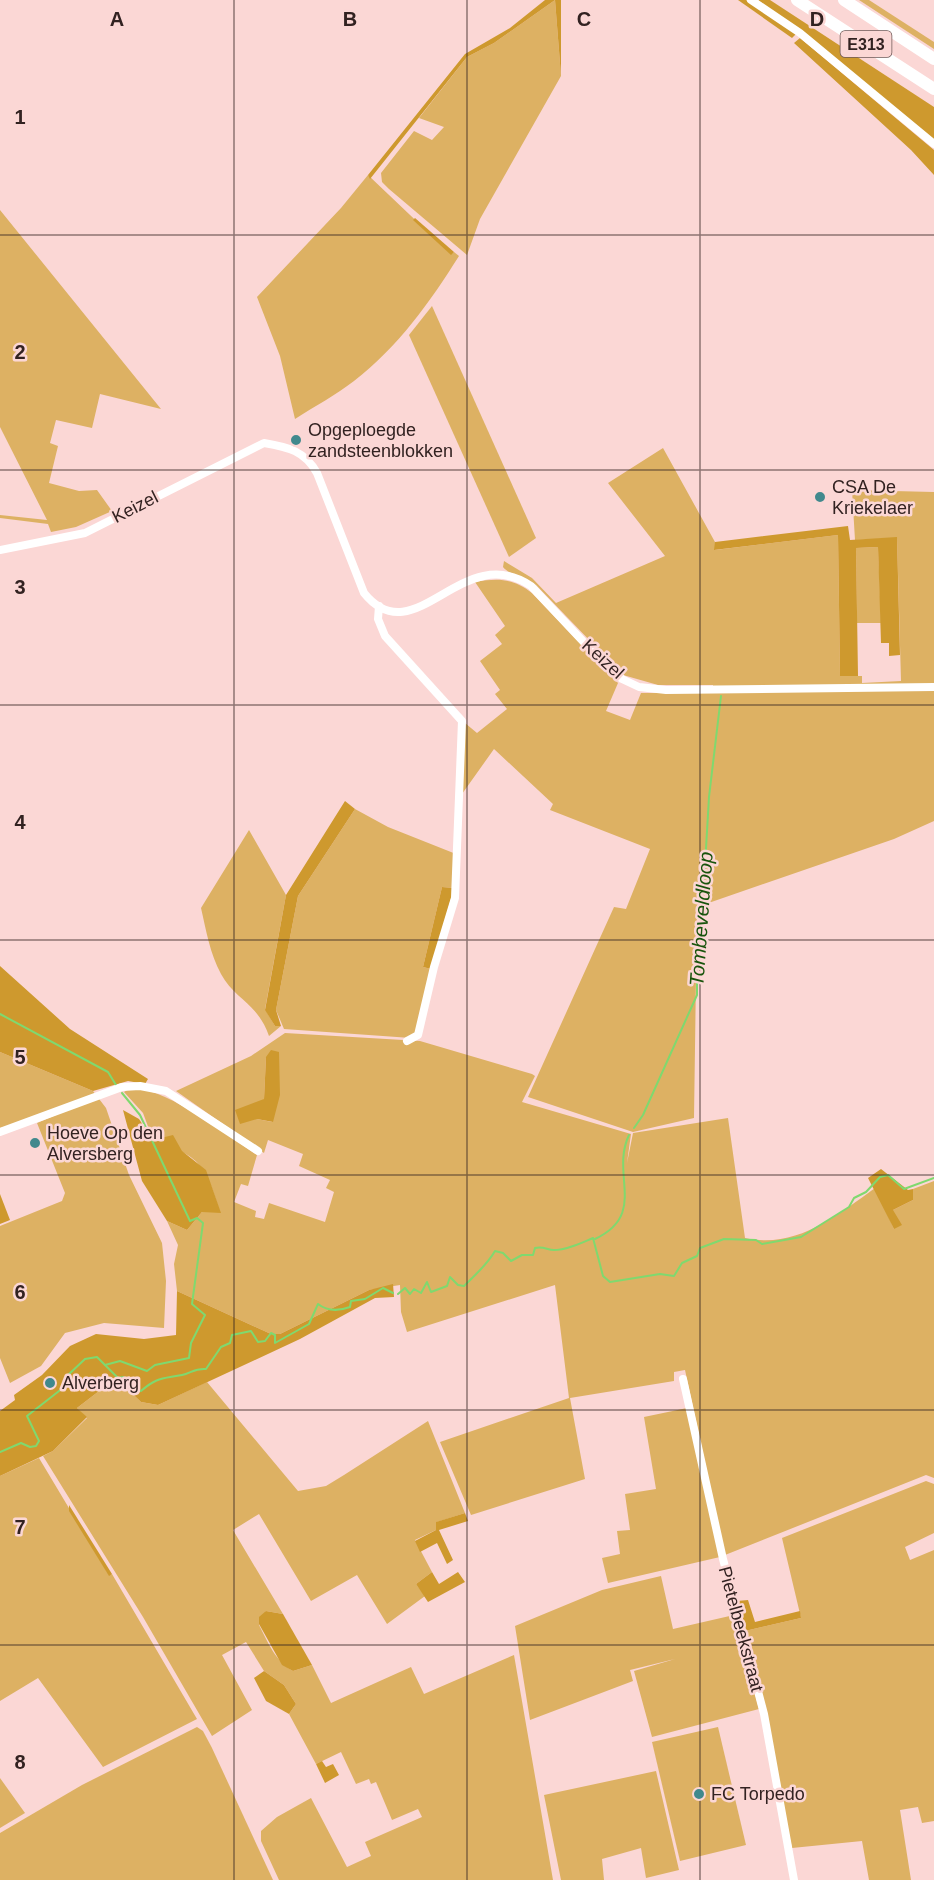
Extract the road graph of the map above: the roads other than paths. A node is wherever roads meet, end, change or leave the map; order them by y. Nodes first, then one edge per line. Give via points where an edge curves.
1 (751, 0) edge
2 (797, 0) edge
3 (844, 0) edge
4 (934, 59) edge
5 (934, 89) edge
6 (934, 144) edge
7 (0, 550) edge
8 (379, 606) junction
9 (934, 687) edge
10 (407, 1041) dead end
11 (0, 1132) edge
12 (258, 1151) dead end
13 (683, 1379) dead end
14 (794, 1880) edge

1 - 6 street via 800,33
2 - 5 highway, E313
3 - 4 highway, E313
7 - 8 street, Keizel via 85,533 264,443 294,450 308,459 364,593
8 - 9 street, Keizel via 397,612 412,610 479,575 505,575 531,586 609,668 639,687
8 - 10 street, Keizel via 378,619 385,636 462,721 455,898 418,1035
11 - 12 street via 122,1087 140,1086 166,1091
13 - 14 street, Pietelbeekstraat via 723,1559 764,1714

